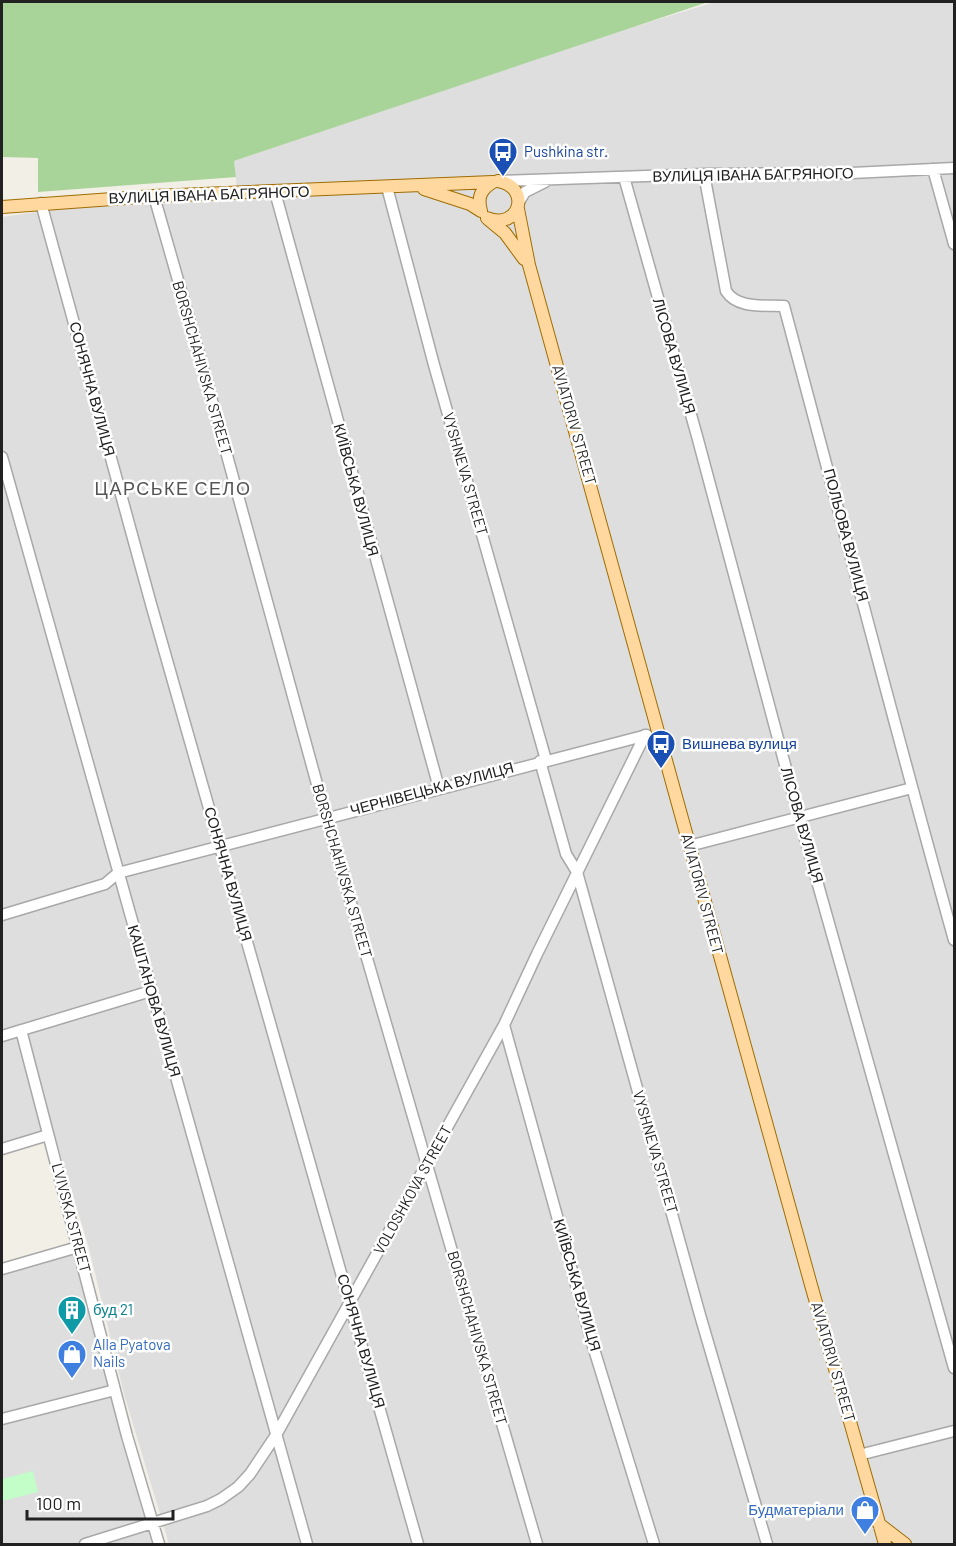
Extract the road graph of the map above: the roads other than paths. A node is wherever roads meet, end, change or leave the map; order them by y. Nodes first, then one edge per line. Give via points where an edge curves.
1 (954, 168) edge
2 (933, 170) junction
3 (704, 174) junction
4 (624, 177) junction
5 (551, 179) junction
6 (496, 182) junction
7 (417, 186) junction
8 (387, 187) junction
9 (275, 192) junction
10 (153, 196) junction
11 (41, 203) junction
12 (518, 205) junction
13 (2, 207) edge
14 (484, 214) junction
15 (954, 244) edge
16 (529, 265) junction
17 (2, 457) edge
18 (659, 732) junction
19 (645, 735) junction
20 (543, 760) junction
21 (439, 788) junction
22 (912, 788) junction
23 (799, 817) junction
24 (326, 818) junction
25 (220, 846) junction
26 (689, 846) junction
27 (577, 872) junction
28 (118, 873) junction
29 (2, 902) edge
30 (3, 914) edge
31 (954, 940) edge
32 (151, 992) junction
33 (504, 1025) junction
34 (21, 1030) junction
35 (2, 1036) edge
36 (48, 1135) junction
37 (2, 1149) edge
38 (427, 1165) junction
39 (78, 1247) junction
40 (2, 1269) edge
41 (350, 1301) junction
42 (954, 1368) edge
43 (116, 1390) junction
44 (5, 1418) edge
45 (2, 1427) edge
46 (954, 1431) edge
47 (276, 1435) junction
48 (859, 1455) junction
49 (152, 1523) junction
50 (878, 1523) junction
51 (85, 1545) edge
52 (159, 1545) edge
53 (307, 1545) edge
54 (418, 1545) edge
55 (537, 1545) edge
56 (654, 1545) edge
57 (768, 1545) edge
58 (885, 1545) edge
59 (905, 1545) edge

1 - 2 street, ВУЛИЦЯ ІВАНА БАГРЯНОГО
2 - 3 street, ВУЛИЦЯ ІВАНА БАГРЯНОГО
2 - 15 street
3 - 4 street, ВУЛИЦЯ ІВАНА БАГРЯНОГО
3 - 22 street, ПОЛЬОВА ВУЛИЦЯ via 730,298 739,303 784,306
4 - 5 street, ВУЛИЦЯ ІВАНА БАГРЯНОГО
4 - 23 street, ЛІСОВА ВУЛИЦЯ
5 - 6 street, ВУЛИЦЯ ІВАНА БАГРЯНОГО
5 - 12 street, ВУЛИЦЯ ІВАНА БАГРЯНОГО via 525,192
6 - 7 main road, ВУЛИЦЯ ІВАНА БАГРЯНОГО
6 - 12 main road via 513,187
6 - 14 main road via 480,194
7 - 8 main road, ВУЛИЦЯ ІВАНА БАГРЯНОГО
7 - 14 main road, ВУЛИЦЯ ІВАНА БАГРЯНОГО via 470,204
8 - 9 main road, ВУЛИЦЯ ІВАНА БАГРЯНОГО
8 - 20 street, VYSHNEVA STREET
9 - 10 main road, ВУЛИЦЯ ІВАНА БАГРЯНОГО
9 - 21 street, КИЇВСЬКА ВУЛИЦЯ
10 - 11 main road, ВУЛИЦЯ ІВАНА БАГРЯНОГО
10 - 24 street, BORSHCHAHIVSKA STREET
11 - 13 main road, ВУЛИЦЯ ІВАНА БАГРЯНОГО
11 - 25 street, СОНЯЧНА ВУЛИЦЯ
12 - 14 main road via 513,216 505,221
12 - 16 main road, AVIATORIV STREET
14 - 16 main road, AVIATORIV STREET via 505,233
16 - 18 main road, AVIATORIV STREET
17 - 28 street, КАШТАНОВА ВУЛИЦЯ
18 - 19 street, ЧЕРНІВЕЦЬКА ВУЛИЦЯ
18 - 26 main road, AVIATORIV STREET
19 - 20 street, ЧЕРНІВЕЦЬКА ВУЛИЦЯ
19 - 27 street, VOLOSHKOVA STREET
20 - 21 street, ЧЕРНІВЕЦЬКА ВУЛИЦЯ
20 - 27 street, VYSHNEVA STREET via 566,854
21 - 24 street, ЧЕРНІВЕЦЬКА ВУЛИЦЯ
22 - 23 street
22 - 31 street, ПОЛЬОВА ВУЛИЦЯ
23 - 26 street
23 - 42 street, ЛІСОВА ВУЛИЦЯ
24 - 25 street, ЧЕРНІВЕЦЬКА ВУЛИЦЯ
24 - 38 street, BORSHCHAHIVSKA STREET
25 - 28 street, ЧЕРНІВЕЦЬКА ВУЛИЦЯ
25 - 41 street, СОНЯЧНА ВУЛИЦЯ
26 - 48 main road, AVIATORIV STREET
27 - 33 street, VOLOSHKOVA STREET
27 - 57 street, VYSHNEVA STREET
28 - 30 street, ЧЕРНІВЕЦЬКА ВУЛИЦЯ via 105,884
28 - 32 street, КАШТАНОВА ВУЛИЦЯ
29 - 30 street
32 - 34 street
32 - 47 street, КАШТАНОВА ВУЛИЦЯ
33 - 38 street, VOLOSHKOVA STREET
33 - 56 street, КИЇВСЬКА ВУЛИЦЯ via 593,1346
34 - 35 street
34 - 36 street, LVIVSKA STREET
36 - 37 street
36 - 39 street, LVIVSKA STREET
38 - 41 street, VOLOSHKOVA STREET
38 - 55 street, BORSHCHAHIVSKA STREET
39 - 40 street
39 - 43 street, LVIVSKA STREET
41 - 47 street, VOLOSHKOVA STREET
41 - 54 street, СОНЯЧНА ВУЛИЦЯ
43 - 44 street
43 - 49 street, LVIVSKA STREET
44 - 45 street
46 - 48 street
47 - 49 street, VOLOSHKOVA STREET via 238,1487 207,1506
47 - 53 street, КАШТАНОВА ВУЛИЦЯ
48 - 50 main road, AVIATORIV STREET
49 - 51 street, VOLOSHKOVA STREET
49 - 52 street, LVIVSKA STREET
50 - 58 main road, AVIATORIV STREET
50 - 59 main road

